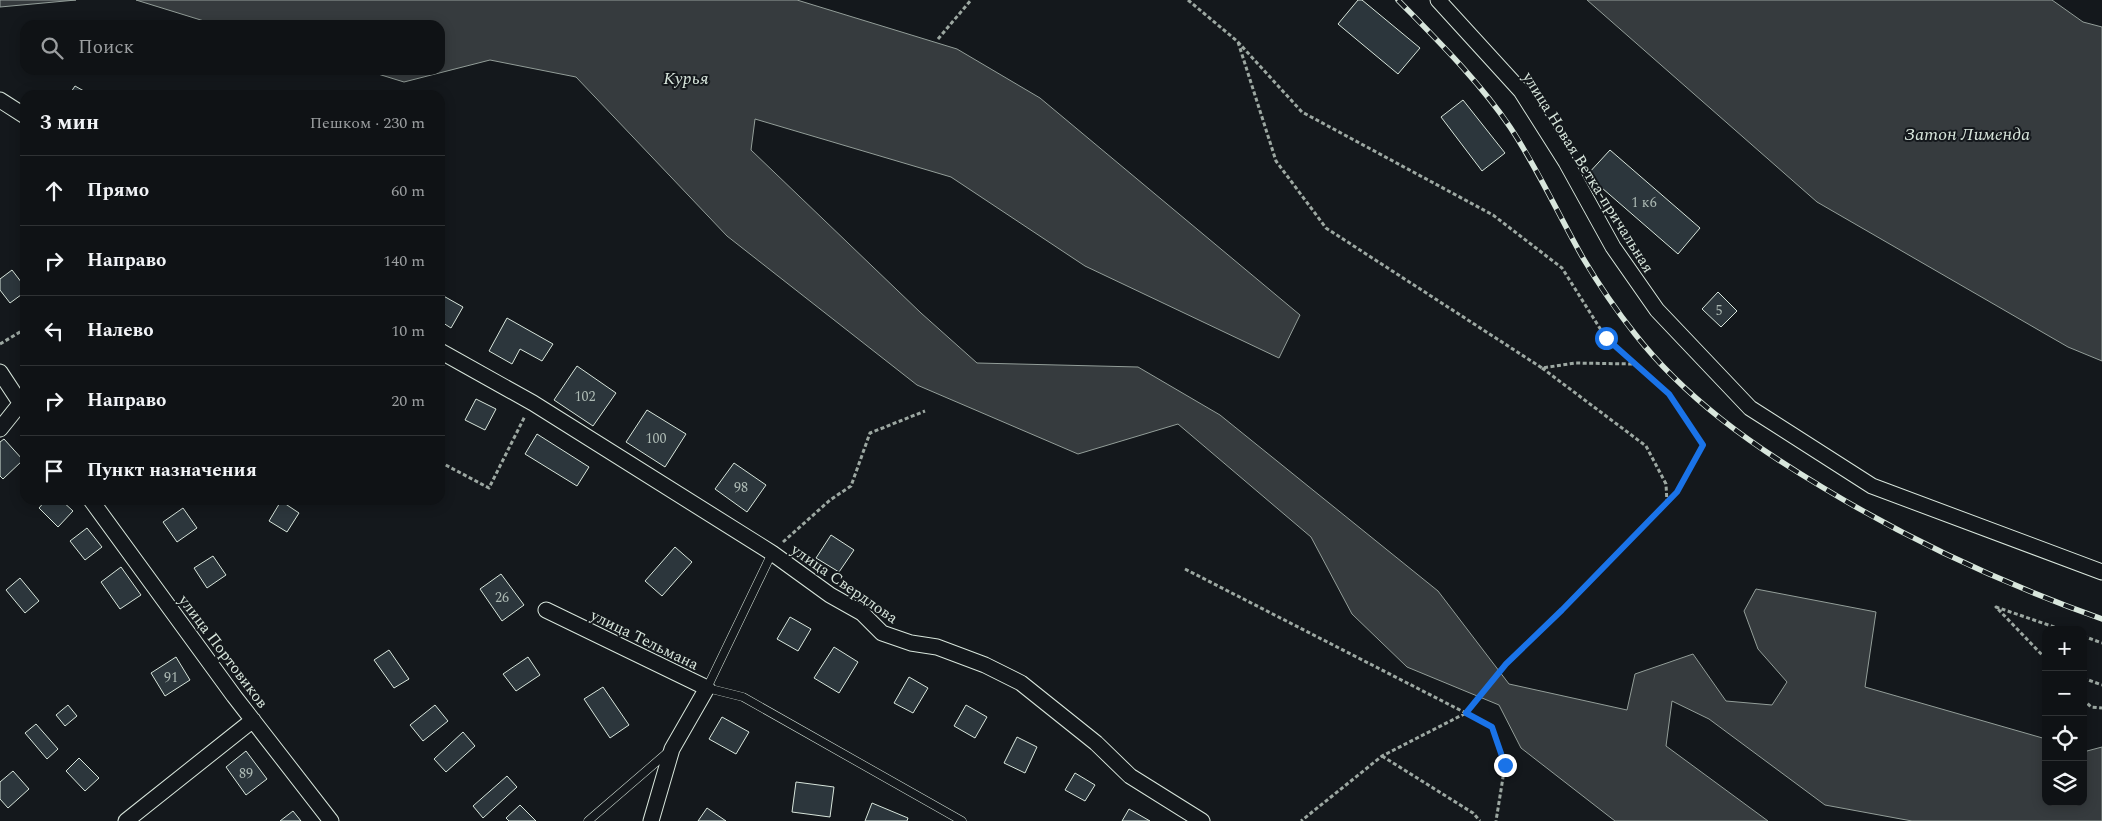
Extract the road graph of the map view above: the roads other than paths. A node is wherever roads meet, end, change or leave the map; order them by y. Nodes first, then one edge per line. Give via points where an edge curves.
1 (1438, 0) edge
2 (0, 100) edge
3 (20, 113) edge
4 (445, 354) edge
5 (0, 372) edge
6 (20, 402) edge
7 (20, 410) edge
8 (0, 429) edge
9 (95, 505) edge
10 (772, 553) junction
11 (2102, 572) edge
12 (546, 610) dead end
13 (707, 688) junction
14 (253, 720) junction
15 (672, 749) junction
16 (126, 821) edge
17 (331, 821) edge
18 (588, 821) edge
19 (651, 821) edge
20 (962, 821) edge
21 (1202, 821) edge

1 - 11 street, улица Новая Ветка-причальная via 1521,91 1566,162 1613,247 1657,310 1750,408 1872,486
2 - 3 street
4 - 10 street, улица Свердлова via 533,403
5 - 6 street
7 - 8 street
9 - 14 street, улица Портовиков
10 - 13 lane
10 - 21 street, улица Свердлова via 830,595 862,613 882,633 985,664 1021,683 1096,743 1130,776
12 - 13 street, улица Тельмана
13 - 15 street, улица Тельмана
13 - 20 lane via 743,697
14 - 16 street
14 - 17 street, улица Портовиков
15 - 18 lane
15 - 19 street, улица Тельмана

